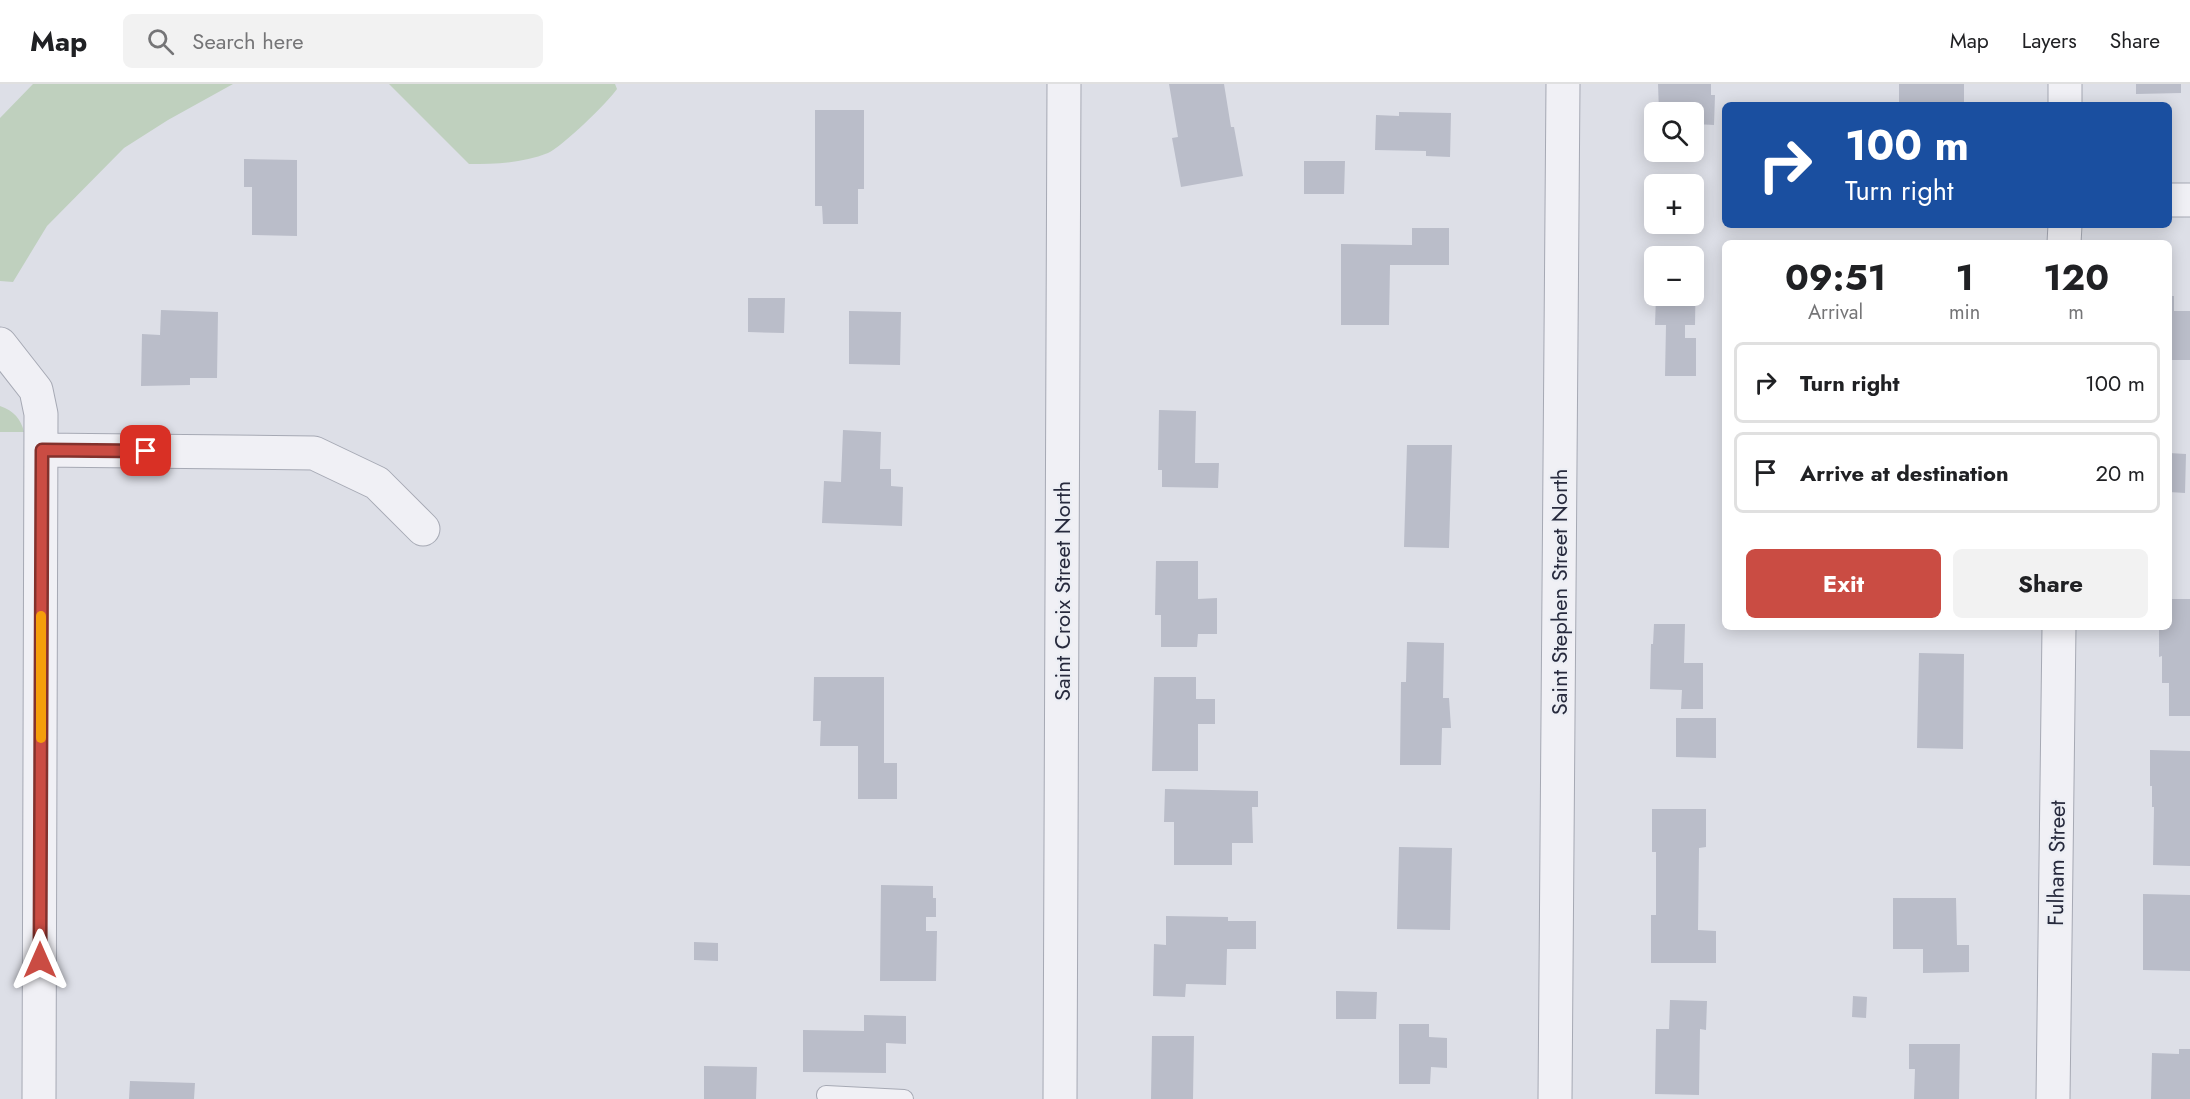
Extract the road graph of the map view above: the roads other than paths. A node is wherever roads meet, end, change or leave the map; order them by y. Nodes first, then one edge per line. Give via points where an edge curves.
1 (1064, 84) edge
2 (1563, 84) edge
3 (2065, 84) edge
4 (2065, 102) edge
5 (2172, 200) edge
6 (2190, 200) edge
7 (0, 344) edge
8 (42, 450) junction
9 (423, 529) dead end
10 (2059, 630) edge
11 (826, 1095) dead end
12 (39, 1099) edge
13 (904, 1099) edge
14 (1060, 1099) edge
15 (1555, 1099) edge
16 (2052, 1099) edge

1 - 14 street, Saint Croix Street North
2 - 15 street, Saint Stephen Street North
3 - 4 street
5 - 6 street
7 - 8 street via 36,390
8 - 9 street via 314,453 377,483
8 - 12 street
10 - 16 street, Fulham Street
11 - 13 lane

